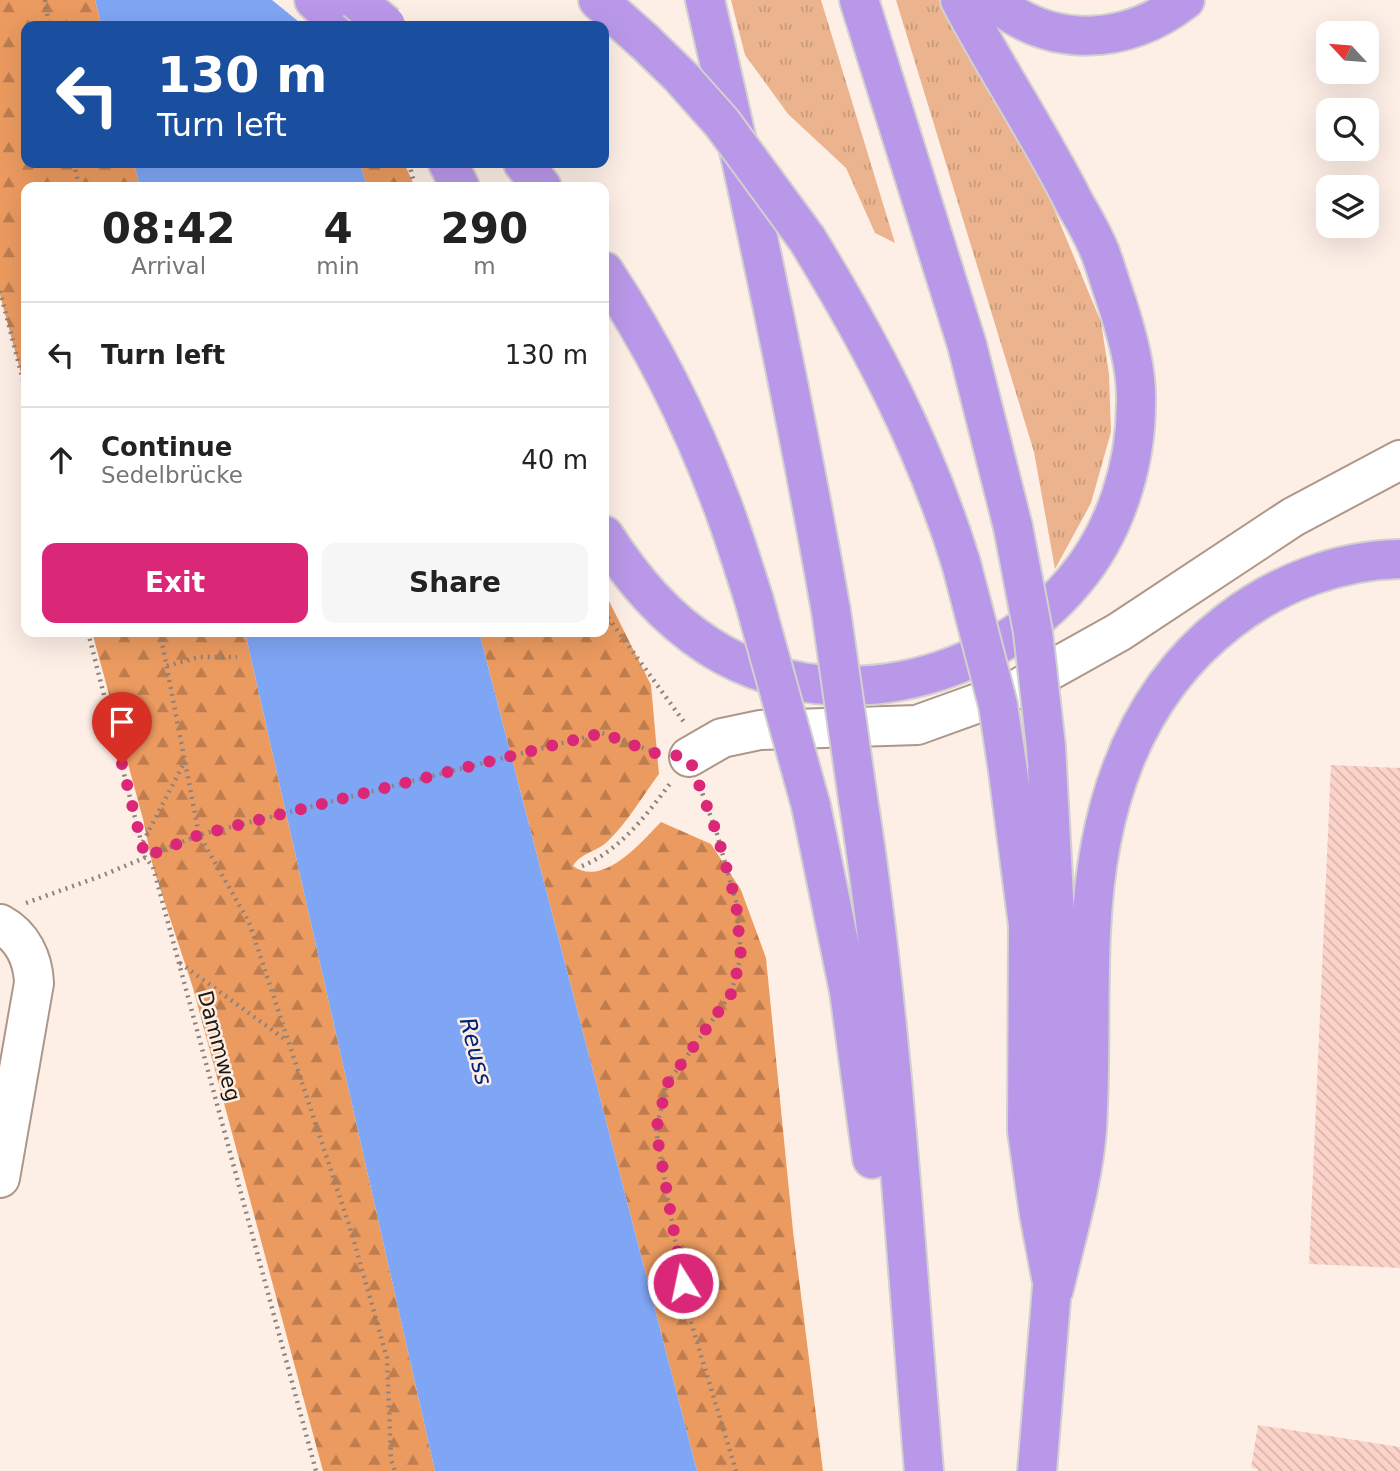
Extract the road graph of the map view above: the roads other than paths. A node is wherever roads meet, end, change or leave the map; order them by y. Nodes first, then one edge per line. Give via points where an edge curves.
1 (314, 0) edge
2 (356, 0) edge
3 (598, 0) edge
4 (696, 0) edge
5 (705, 0) edge
6 (859, 0) edge
7 (960, 0) edge
8 (993, 0) edge
9 (1185, 0) edge
10 (337, 21) edge
11 (380, 21) edge
12 (716, 47) junction
13 (527, 168) edge
14 (538, 182) edge
15 (609, 279) edge
16 (1400, 460) edge
17 (609, 543) edge
18 (1394, 559) edge
19 (689, 757) road end
20 (0, 924) edge
21 (1, 1164) edge
22 (1054, 1289) junction
23 (899, 1471) edge
24 (924, 1471) edge
25 (1037, 1471) edge

1 - 10 highway
2 - 11 highway, bridge
3 - 22 highway, bridge via 681,77 722,123 807,239 853,314 907,419 944,508 998,705 1008,771 1028,925 1027,1131
4 - 12 street
5 - 12 highway
6 - 22 highway, bridge via 967,345 1013,527 1033,632 1046,747 1057,955
7 - 17 highway via 1055,164 1099,251 1126,331 1137,401 1135,435 1120,497 1096,552 1075,581 1033,621 977,656 935,674 892,684 829,686 792,680 713,649 647,595
8 - 9 highway via 1024,22 1045,30 1094,36 1141,27
12 - 24 highway, bridge via 776,315 831,611 859,799 884,1004
13 - 14 highway
15 - 23 highway, bridge via 659,363 721,500 811,806 849,991 867,1113
16 - 19 street via 1293,517 1119,632 1017,689 917,725 760,730 722,738
18 - 22 highway via 1341,565 1276,592 1214,632 1155,698 1121,766 1106,820 1091,930 1087,1130
20 - 21 street via 22,943 34,973
22 - 25 highway

